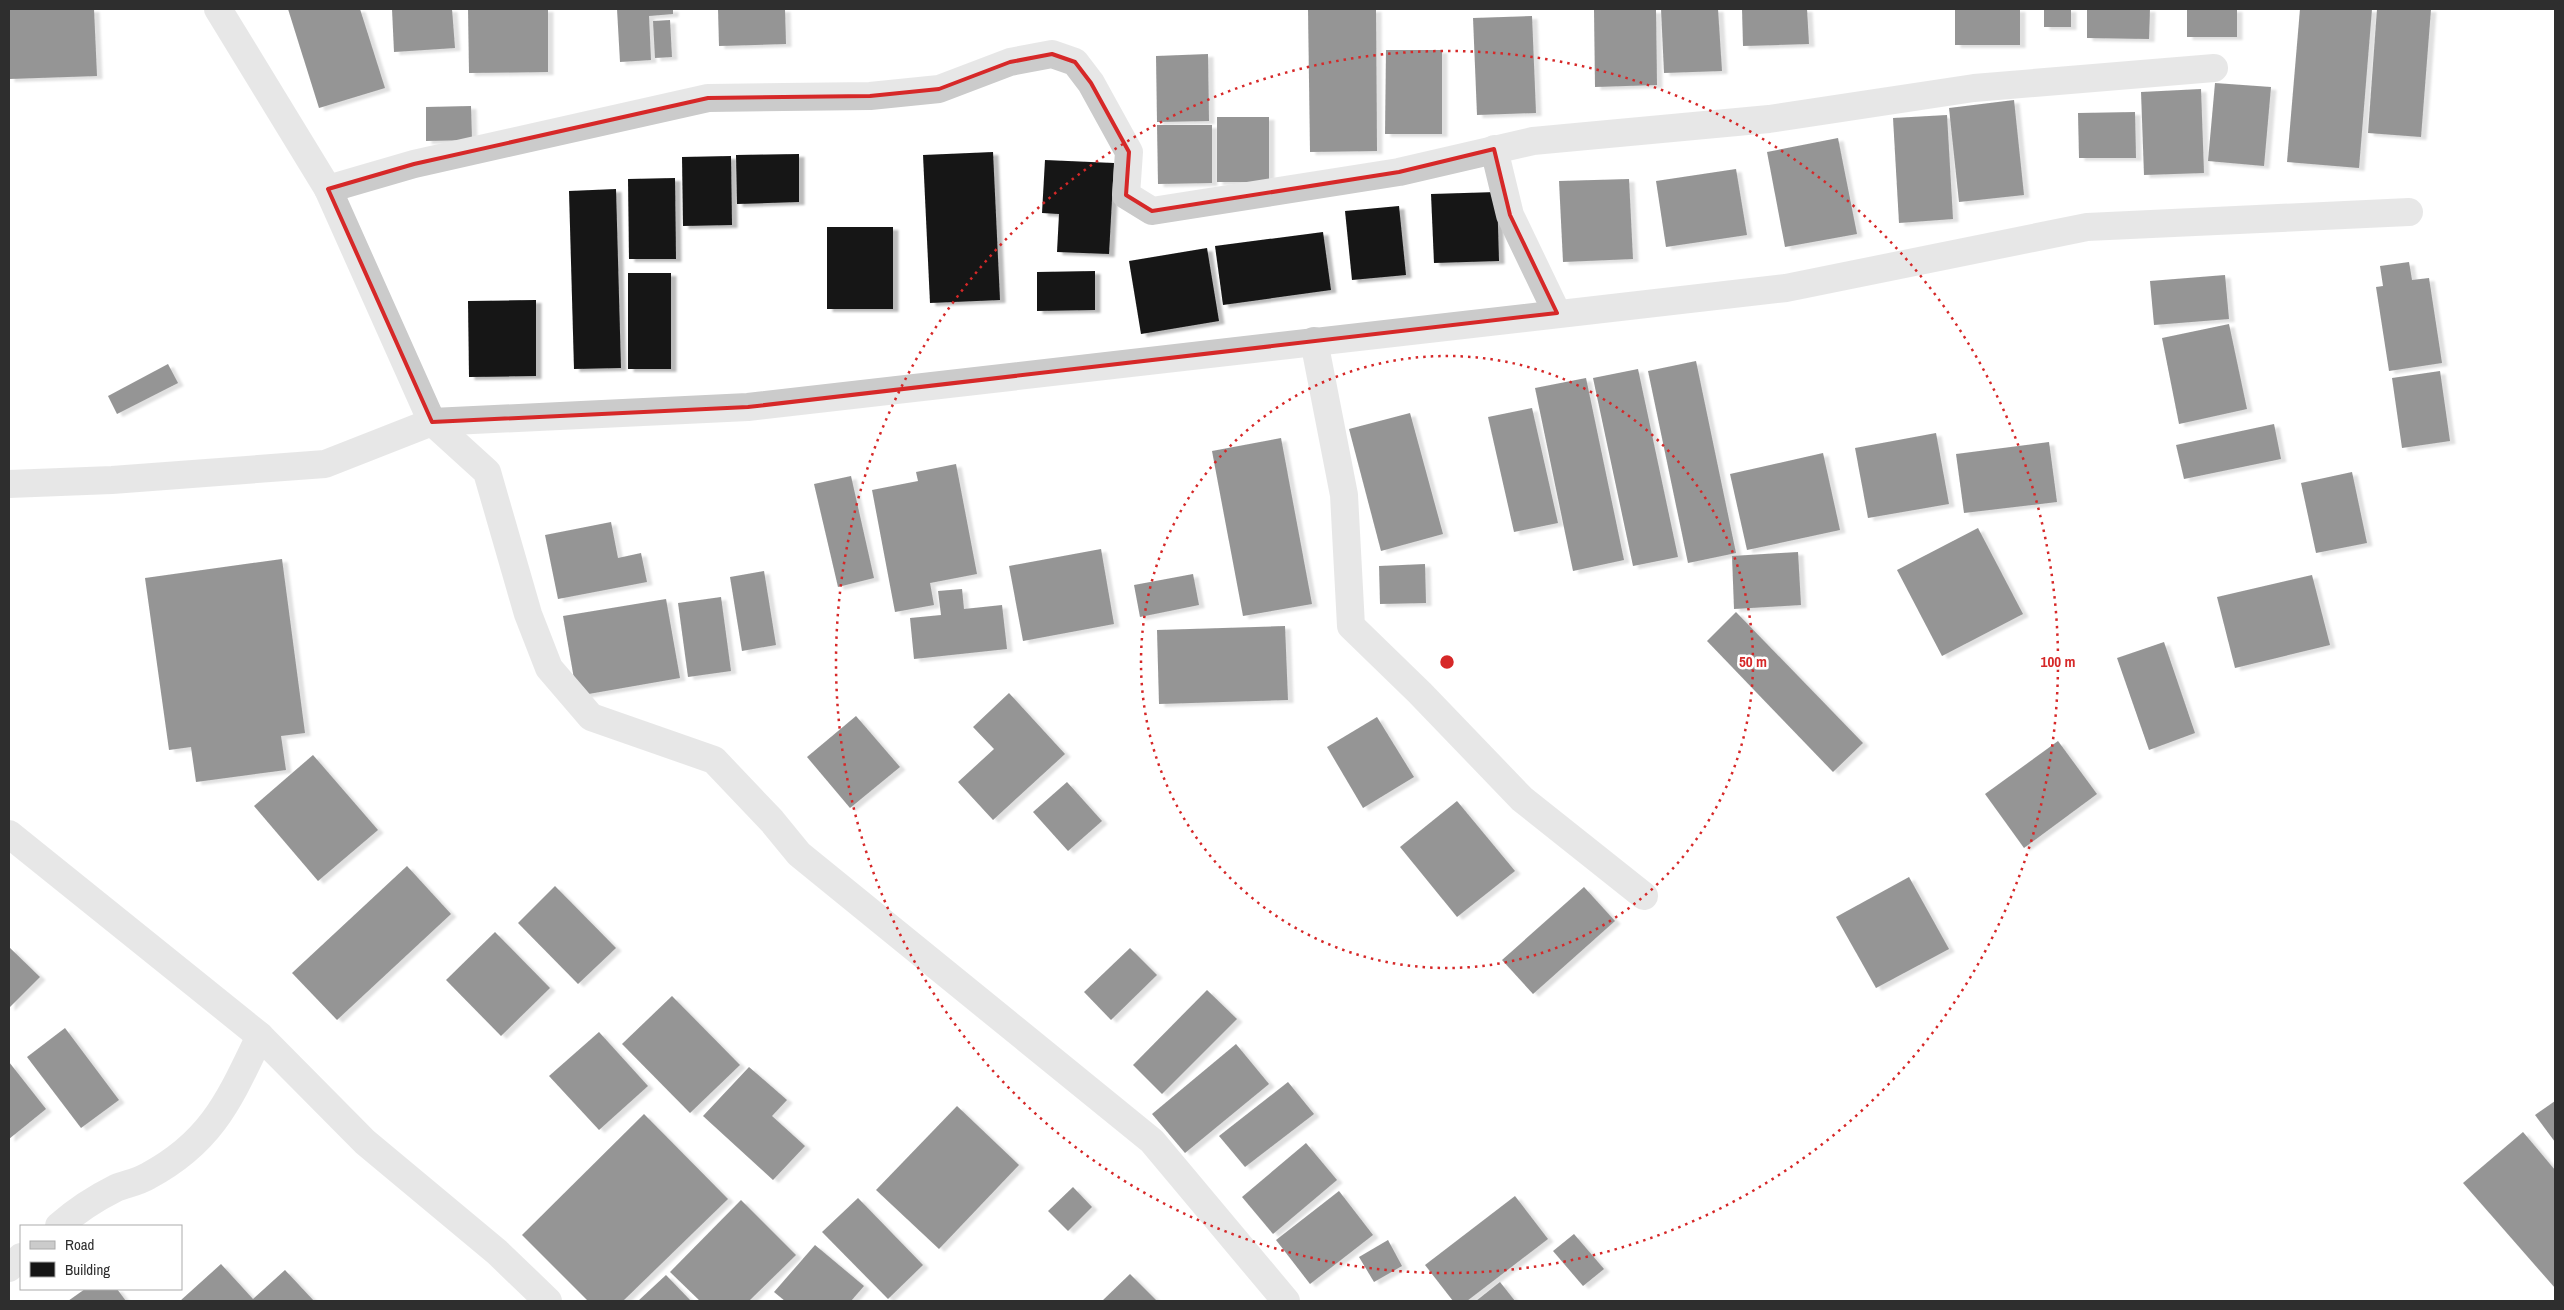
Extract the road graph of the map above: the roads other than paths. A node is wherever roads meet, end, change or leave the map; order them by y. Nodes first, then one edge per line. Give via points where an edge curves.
1 (218, 9) edge
2 (2214, 68) dead end
3 (1494, 149) junction
4 (328, 189) junction
5 (2409, 212) dead end
6 (1557, 313) junction
7 (1314, 341) junction
8 (432, 422) junction
9 (9, 484) edge
10 (9, 834) edge
11 (1644, 896) dead end
12 (260, 1036) junction
13 (60, 1225) edge
14 (20, 1258) edge
15 (9, 1268) edge
16 (548, 1301) edge
17 (1286, 1301) edge

1 - 4 street
2 - 3 street via 1974,88 1769,119 1533,141
3 - 4 street via 1399,172 1152,210 1126,195 1129,152 1092,83 1074,62 1052,54 1010,62 939,90 870,96 708,98 414,164
3 - 6 street via 1510,215
4 - 8 street
5 - 6 street via 2087,228 1786,288
6 - 7 street
7 - 8 street via 748,407
7 - 11 street via 1344,495 1351,626 1522,799
8 - 9 street via 325,464 112,480
8 - 17 street via 487,472 528,614 549,668 590,717 714,760 772,820 799,854 1152,1141
10 - 12 street
12 - 13 street via 226,1106 210,1128 180,1156 147,1177 82,1205
12 - 16 street via 365,1142 496,1252
14 - 15 street

